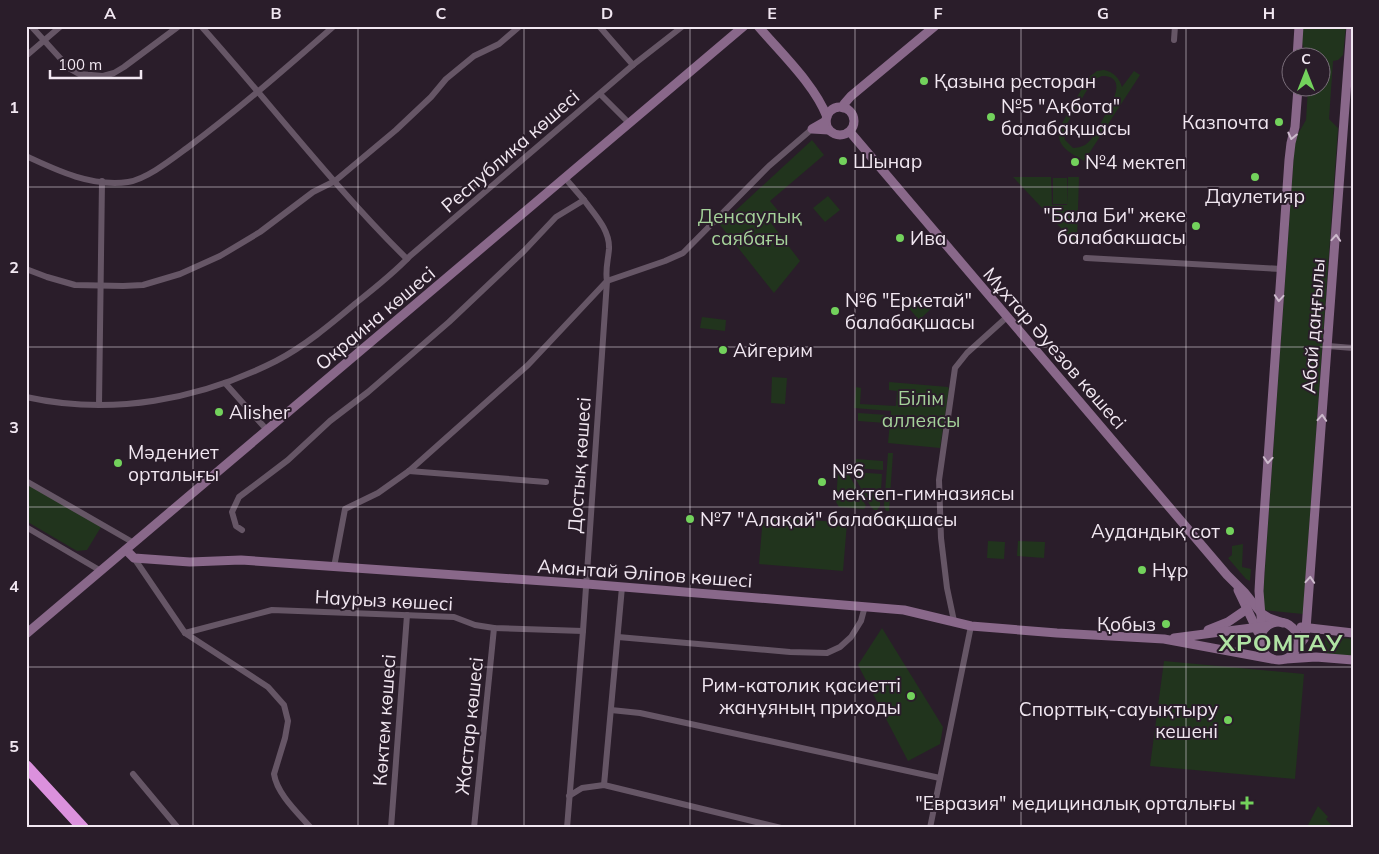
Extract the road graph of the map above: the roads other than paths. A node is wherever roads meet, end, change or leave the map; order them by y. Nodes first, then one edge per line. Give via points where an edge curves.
1 (32, 26) edge
2 (62, 26) edge
3 (179, 26) edge
4 (201, 26) edge
5 (334, 26) edge
6 (520, 26) edge
7 (600, 26) edge
8 (683, 26) edge
9 (744, 26) edge
10 (758, 26) edge
11 (935, 26) edge
12 (1175, 26) edge
13 (1299, 26) edge
14 (1351, 26) edge
15 (1174, 40) dead end
16 (44, 41) junction
17 (1298, 48) edge
18 (26, 56) edge
19 (633, 65) junction
20 (258, 92) junction
21 (600, 94) junction
22 (1297, 98) edge
23 (822, 103) junction
24 (843, 108) junction
25 (833, 109) junction
26 (827, 119) junction
27 (629, 124) junction
28 (812, 129) junction
29 (830, 130) junction
30 (850, 132) junction
31 (26, 156) edge
32 (565, 178) junction
33 (102, 181) junction
34 (334, 181) junction
35 (584, 200) junction
36 (1086, 258) dead end
37 (407, 259) junction
38 (26, 268) edge
39 (1281, 269) junction
40 (607, 281) junction
41 (99, 286) junction
42 (1007, 317) junction
43 (1328, 346) junction
44 (1353, 348) edge
45 (225, 383) junction
46 (26, 397) edge
47 (99, 405) junction
48 (267, 430) junction
49 (409, 471) junction
50 (26, 480) edge
51 (546, 482) dead end
52 (26, 527) edge
53 (242, 530) dead end
54 (134, 543) junction
55 (126, 550) junction
56 (134, 558) junction
57 (334, 567) junction
58 (101, 571) junction
59 (586, 584) junction
60 (1236, 585) junction
61 (622, 587) junction
62 (1259, 590) junction
63 (1245, 593) junction
64 (865, 606) junction
65 (1247, 609) junction
66 (1261, 613) junction
67 (407, 615) junction
68 (954, 622) junction
69 (1286, 624) junction
70 (972, 626) junction
71 (1262, 627) junction
72 (494, 628) junction
73 (1306, 628) junction
74 (583, 631) junction
75 (185, 633) junction
76 (1353, 633) edge
77 (26, 634) edge
78 (1199, 634) junction
79 (618, 636) junction
80 (1164, 639) junction
81 (1297, 648) junction
82 (1272, 659) junction
83 (1284, 660) junction
84 (1353, 660) edge
85 (611, 710) junction
86 (26, 766) edge
87 (133, 774) dead end
88 (940, 778) junction
89 (604, 785) junction
90 (569, 796) junction
91 (83, 828) edge
92 (178, 828) edge
93 (311, 828) edge
94 (391, 828) edge
95 (474, 828) edge
96 (567, 828) edge
97 (781, 828) edge
98 (930, 828) edge

1 - 16 street
2 - 16 street
3 - 16 street via 124,67 103,76 79,74 70,69
4 - 20 street
5 - 20 street
6 - 34 street via 446,79 408,120
7 - 19 street
8 - 19 street, Республика көшесі
9 - 27 main road, Окраина көшесі
10 - 23 main road
11 - 24 main road via 852,96
12 - 15 street
13 - 17 main road
43 -> 14 main road, Абай даңғылы
16 - 18 street
19 - 21 street, Республика көшесі
20 - 33 street via 163,166 130,182
20 - 34 street
21 - 27 street
21 - 37 street, Республика көшесі
22 -> 39 main road, Абай даңғылы
23 - 25 main road
23 - 26 main road
24 - 25 main road
24 - 30 main road via 854,117
25 - 26 main road
26 - 28 main road
26 - 29 main road
27 - 32 main road, Окраина көшесі
28 - 29 main road
28 - 40 street via 769,166 683,253
29 - 30 main road via 838,135
30 - 42 main road, Мұхтар Әуезов көшесі
31 - 33 street via 87,180
32 - 35 street, Достық көшесі
32 - 48 main road, Окраина көшесі
33 - 41 street
34 - 37 street
34 - 41 street via 313,192 260,232 220,256 180,274 143,285
35 - 40 street, Достық көшесі via 607,232
35 - 53 street via 556,217 449,322 240,497 232,512 236,526
36 - 39 street
37 - 45 street, Республика көшесі via 326,328 277,360
38 - 41 street via 75,285
39 -> 62 main road, Абай даңғылы
40 - 49 street via 528,365
40 - 59 street, Достық көшесі
41 - 47 street
42 - 60 main road, Мұхтар Әуезов көшесі
42 - 68 street via 967,353 956,368 939,480 940,523
43 - 44 street
73 -> 43 main road, Абай даңғылы
45 - 47 street, Республика көшесі via 154,402
45 - 48 street
46 - 47 street, Республика көшесі
48 - 54 main road, Окраина көшесі
49 - 51 street
49 - 57 street via 378,494 345,509
50 - 54 street
52 - 58 street
54 - 55 main road, Окраина көшесі
55 - 56 main road
55 - 58 main road, Окраина көшесі
56 - 57 main road, Амантай Әліпов көшесі via 190,562 241,560
56 - 75 street
57 - 59 main road, Амантай Әліпов көшесі
58 - 77 main road, Окраина көшесі
59 - 61 main road, Амантай Әліпов көшесі
59 - 74 street, Достық көшесі
60 - 63 main road, Мұхтар Әуезов көшесі
60 - 65 main road, Мұхтар Әуезов көшесі
61 - 64 main road, Амантай Әліпов көшесі
61 - 79 street
62 - 63 main road
62 - 66 main road, Абай даңғылы
63 - 66 main road, Мұхтар Әуезов көшесі
64 - 68 main road, Амантай Әліпов көшесі via 921,612
64 - 79 street via 861,621 851,637 840,647 826,652 790,652
65 - 71 main road, Мұхтар Әуезов көшесі
65 - 78 main road via 1228,622
66 - 69 main road, Мұхтар Әуезов көшесі
66 - 71 main road, Абай даңғылы
67 - 72 street, Наурыз көшесі via 454,617
67 - 75 street, Наурыз көшесі via 272,610
67 - 94 street, Көктем көшесі
68 - 70 main road, Амантай Әліпов көшесі
69 - 71 main road via 1278,622
69 - 73 main road
69 - 81 main road via 1293,628 1298,638
70 - 80 main road, Амантай Әліпов көшесі
70 - 88 street
71 - 78 main road, Амантай Әліпов көшесі
71 - 82 main road via 1260,644
72 - 74 street, Наурыз көшесі
72 - 95 street, Жастар көшесі
73 - 76 main road
73 - 81 main road, Абай даңғылы via 1304,639
74 - 90 street, Достық көшесі
75 - 93 street via 268,687 284,705 288,721 275,779
78 - 80 main road, Амантай Әліпов көшесі
79 - 85 street
80 - 82 main road, Амантай Әліпов көшесі
81 - 83 main road
82 - 83 main road
83 - 84 main road via 1316,657
85 - 88 street via 640,712
85 - 89 street
86 - 91 highway
87 - 92 street
88 - 98 street
89 - 90 street via 582,788
89 - 97 street
90 - 96 street, Достық көшесі

